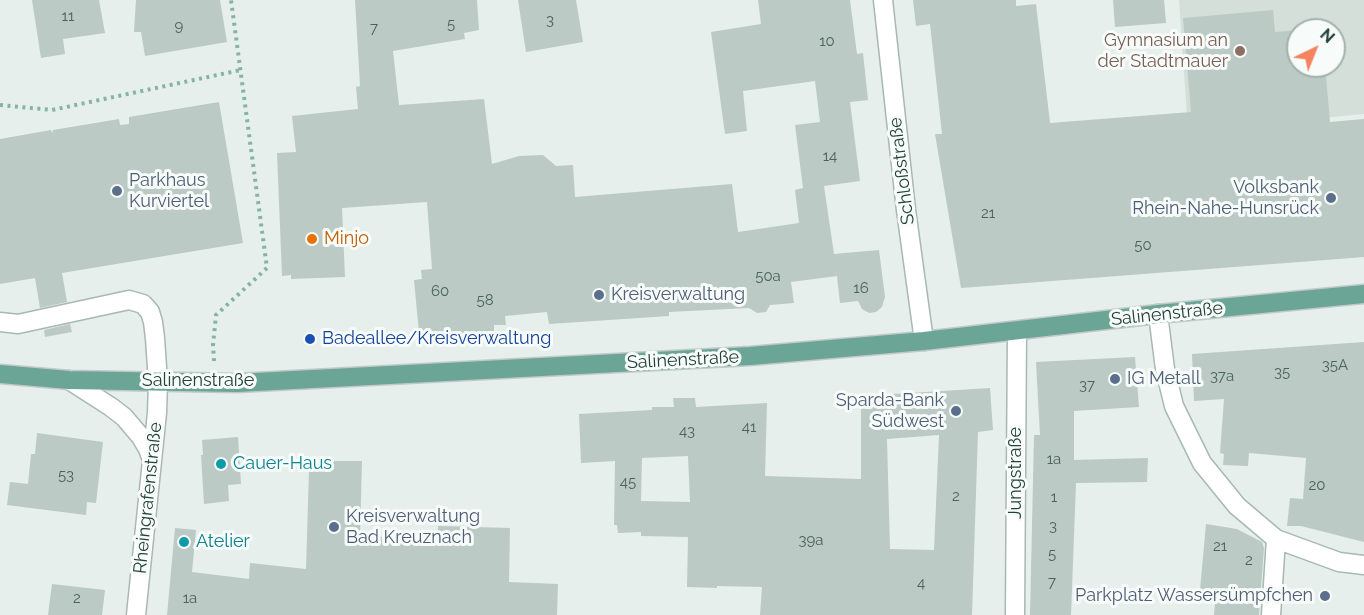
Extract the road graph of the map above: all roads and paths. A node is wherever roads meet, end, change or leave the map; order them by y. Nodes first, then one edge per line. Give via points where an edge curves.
1 (231, 0) edge
2 (883, 0) edge
3 (241, 70) junction
4 (0, 105) edge
5 (1364, 294) edge
6 (1158, 314) junction
7 (0, 322) edge
8 (1017, 331) junction
9 (924, 341) junction
10 (213, 345) dead end
11 (0, 374) edge
12 (69, 380) junction
13 (158, 382) junction
14 (152, 461) junction
15 (1276, 539) junction
16 (1364, 565) edge
17 (136, 615) edge
18 (1015, 615) edge
19 (1271, 615) edge

1 - 3 path
2 - 9 street, Schloßstraße
3 - 4 path via 52,110
3 - 10 path via 267,268 216,315
5 - 6 main road, Salinenstraße
6 - 8 main road, Salinenstraße
6 - 15 street via 1174,406 1202,463 1237,506
7 - 13 street, Rheingrafenstraße via 18,324 137,301 147,307 153,322
8 - 9 main road, Salinenstraße
8 - 18 street, Jungstraße
9 - 13 main road, Salinenstraße via 567,366 237,383
11 - 12 main road, Salinenstraße
12 - 13 main road, Salinenstraße
12 - 14 street via 124,417 141,437
13 - 14 street, Rheingrafenstraße
14 - 17 street, Rheingrafenstraße
15 - 16 street via 1339,562
15 - 19 street

